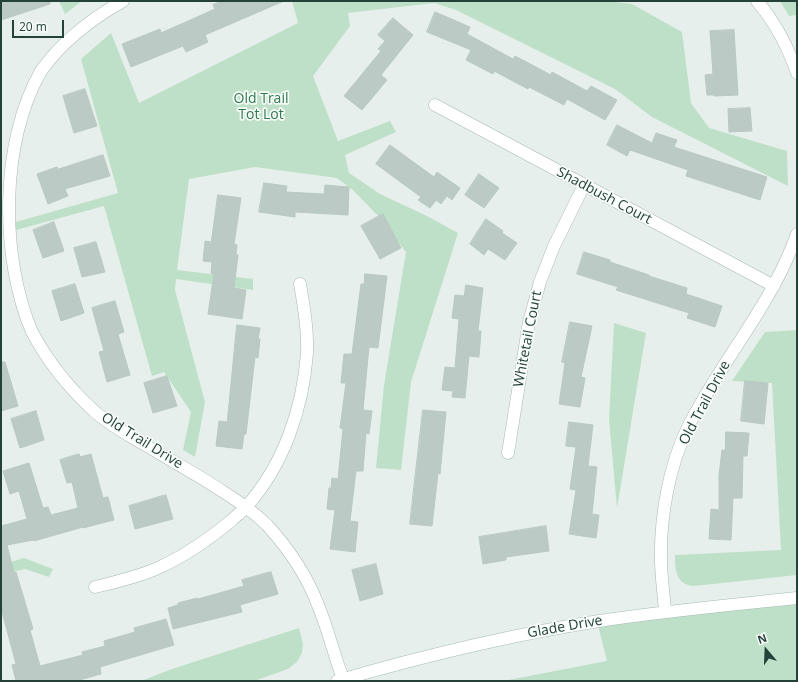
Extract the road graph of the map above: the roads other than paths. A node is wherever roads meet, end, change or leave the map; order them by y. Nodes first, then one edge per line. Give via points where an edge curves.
1 (123, 1) edge
2 (757, 1) edge
3 (797, 73) edge
4 (435, 105) dead end
5 (584, 185) junction
6 (2, 194) edge
7 (797, 234) edge
8 (300, 284) dead end
9 (774, 286) junction
10 (508, 454) dead end
11 (247, 506) junction
12 (95, 587) dead end
13 (797, 598) edge
14 (665, 612) junction
15 (340, 680) edge

1 - 6 street, Old Trail Drive via 70,38 40,72 27,94 12,130
2 - 3 street via 778,30
4 - 5 street, Shadbush Court
5 - 9 street, Shadbush Court
5 - 10 street, Whitetail Court via 554,246 540,282 529,322
6 - 11 street, Old Trail Drive via 8,267 28,326 49,362 95,412
7 - 9 street, Old Trail Drive
8 - 11 street via 306,316 303,388 284,449 266,481
9 - 14 street, Old Trail Drive via 688,428 678,455 668,488 662,524 661,560
11 - 12 street via 215,535 189,552 158,568
11 - 15 street, Old Trail Drive via 287,549 304,576 318,605
13 - 14 street, Glade Drive
14 - 15 street, Glade Drive via 597,621 507,638 417,658

